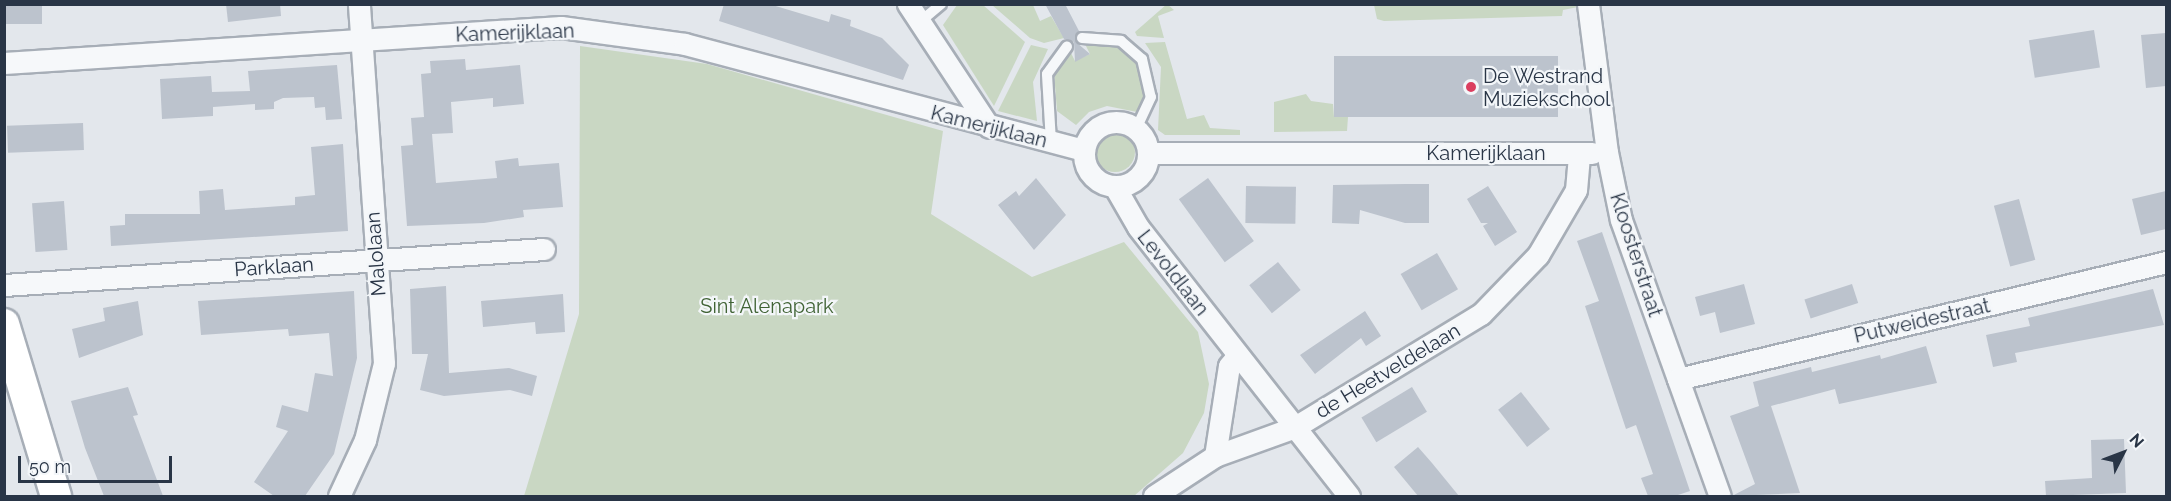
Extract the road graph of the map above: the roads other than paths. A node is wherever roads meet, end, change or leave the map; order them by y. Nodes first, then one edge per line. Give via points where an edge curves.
1 (359, 4) edge
2 (941, 4) edge
3 (1588, 4) edge
4 (915, 13) edge
5 (1082, 38) dead end
6 (362, 41) junction
7 (1067, 46) dead end
8 (4, 63) edge
9 (989, 127) junction
10 (1136, 129) junction
11 (1051, 143) junction
12 (1084, 150) junction
13 (1606, 152) junction
14 (1149, 153) junction
15 (1579, 154) junction
16 (1115, 187) junction
17 (544, 249) dead end
18 (377, 260) junction
19 (2166, 262) edge
20 (4, 285) edge
21 (4, 324) edge
22 (1238, 355) junction
23 (1678, 379) junction
24 (1295, 427) junction
25 (1215, 456) junction
26 (56, 496) edge
27 (339, 496) edge
28 (1154, 496) edge
29 (1349, 496) edge
30 (1720, 496) edge

1 - 6 street, Malolaan
2 - 4 lane
3 - 13 street, Kloosterstraat
4 - 9 street
5 - 10 lane via 1121,41 1142,59 1151,97
6 - 8 street, Kamerijklaan
6 - 9 street, Kamerijklaan via 561,27 674,42
6 - 18 street, Malolaan
7 - 11 lane via 1053,62 1046,81
9 - 11 street, Kamerijklaan
10 - 12 street via 1122,122 1106,124 1091,134
10 - 14 street
11 - 12 street, Kamerijklaan
12 - 16 street via 1091,176
13 - 15 street, Kamerijklaan
13 - 23 street, Kloosterstraat via 1621,219
14 - 15 street, Kamerijklaan
14 - 16 street via 1140,176
15 - 24 street, de Heetveldelaan via 1582,175 1576,190 1538,255 1481,314
16 - 22 street, Levoldlaan via 1138,228
17 - 18 street, Parklaan
18 - 20 street, Parklaan
18 - 27 street, Malolaan via 384,363 365,440
19 - 23 street, Putweidestraat
21 - 26 street
22 - 24 street, Levoldlaan
22 - 25 street via 1229,366
23 - 30 street, Kloosterstraat
24 - 25 street, de Heetveldelaan
24 - 29 street, Levoldlaan
25 - 28 street, de Heetveldelaan

